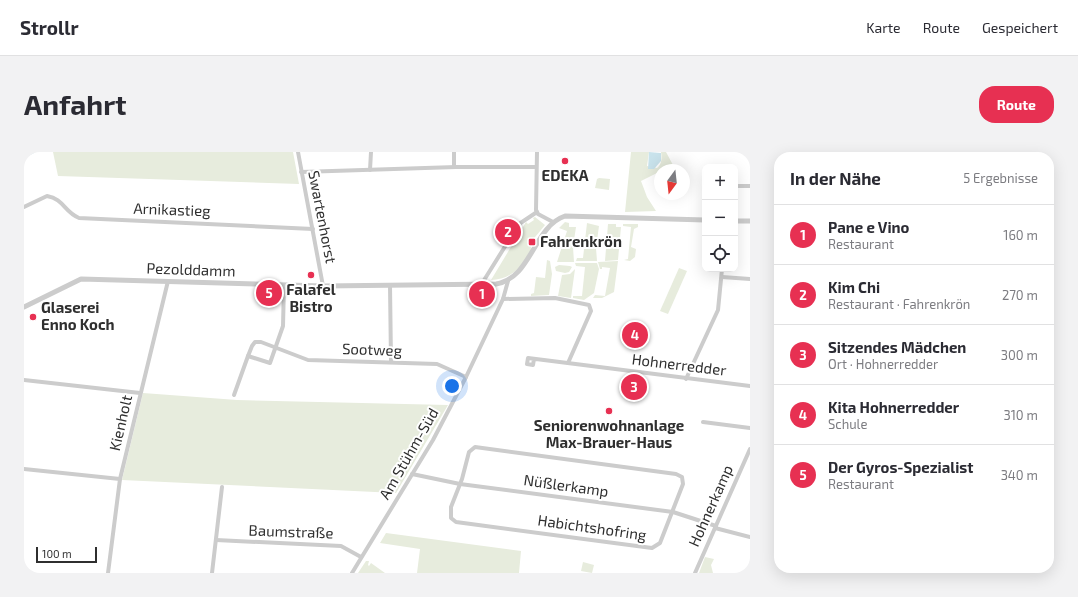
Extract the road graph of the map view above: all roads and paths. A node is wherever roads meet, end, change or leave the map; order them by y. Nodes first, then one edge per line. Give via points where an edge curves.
1 (298, 152) edge
2 (371, 152) edge
3 (454, 152) edge
4 (537, 152) edge
5 (454, 167) junction
6 (536, 167) junction
7 (370, 170) junction
8 (302, 172) junction
9 (738, 186) edge
10 (750, 186) edge
11 (24, 206) edge
12 (537, 212) junction
13 (702, 220) edge
14 (738, 221) edge
15 (750, 221) edge
16 (553, 222) junction
17 (312, 229) junction
18 (722, 272) edge
19 (722, 277) junction
20 (750, 279) edge
21 (168, 281) junction
22 (508, 281) junction
23 (481, 284) junction
24 (284, 285) junction
25 (390, 285) junction
26 (323, 286) junction
27 (503, 299) junction
28 (24, 307) edge
29 (276, 347) junction
30 (248, 356) junction
31 (534, 359) dead end
32 (391, 362) junction
33 (568, 363) junction
34 (466, 377) junction
35 (686, 379) junction
36 (24, 380) edge
37 (750, 386) edge
38 (140, 393) junction
39 (234, 395) dead end
40 (703, 422) dead end
41 (750, 428) edge
42 (750, 450) edge
43 (24, 469) edge
44 (412, 474) junction
45 (120, 479) junction
46 (460, 484) junction
47 (222, 486) dead end
48 (673, 512) junction
49 (715, 527) junction
50 (750, 536) edge
51 (216, 540) junction
52 (362, 557) junction
53 (108, 573) edge
54 (212, 573) edge
55 (352, 573) edge
56 (695, 573) edge

1 - 8 street, Swartenhorst
2 - 7 street
3 - 5 street
4 - 6 street
5 - 6 street
5 - 7 street
6 - 12 street
7 - 8 street
8 - 17 street, Swartenhorst
9 - 10 street
11 - 17 street, Arnikastieg via 47,196 55,197 68,212 79,218
12 - 16 street
12 - 23 street via 519,224
13 - 16 street via 572,216
14 - 15 street
16 - 22 street, Am Stühm-Süd via 517,274
17 - 26 street, Swartenhorst
18 - 19 street
19 - 20 street
19 - 35 street via 718,310
21 - 24 street, Pezolddamm
21 - 28 street, Pezolddamm via 81,280
21 - 38 street, Kienholt
22 - 23 street, Pezolddamm
22 - 27 street, Am Stühm-Süd
23 - 25 street, Pezolddamm
24 - 26 street, Pezolddamm
24 - 29 street via 282,326
25 - 26 street, Pezolddamm
25 - 32 street
27 - 33 street via 555,298 589,305 591,311
27 - 34 street, Am Stühm-Süd
29 - 30 street, Sootweg via 256,342
29 - 30 street via 270,363
29 - 32 street, Sootweg via 308,360
30 - 39 street
31 - 33 street, Hohnerredder
32 - 34 street, Sootweg via 438,364
33 - 35 street, Hohnerredder
34 - 44 street, Am Stühm-Süd
35 - 37 street, Hohnerredder
36 - 38 street
38 - 45 street, Kienholt
40 - 41 street
42 - 49 street, Hohnerkamp
43 - 45 street
44 - 46 street, Nüßlerkamp
44 - 52 street, Am Stühm-Süd
45 - 53 street, Kienholt
46 - 48 street, Nüßlerkamp
46 - 48 street, Habichtshofring via 451,510 451,518 454,521 649,548 660,543
46 - 48 street, Habichtshofring via 469,452 474,447 676,474 682,476 684,482
47 - 51 street
48 - 49 street, Nüßlerkamp
49 - 50 street, Nüßlerkamp
49 - 56 street, Hohnerkamp
51 - 52 street, Baumstraße via 341,546
51 - 54 street
52 - 55 street, Am Stühm-Süd

